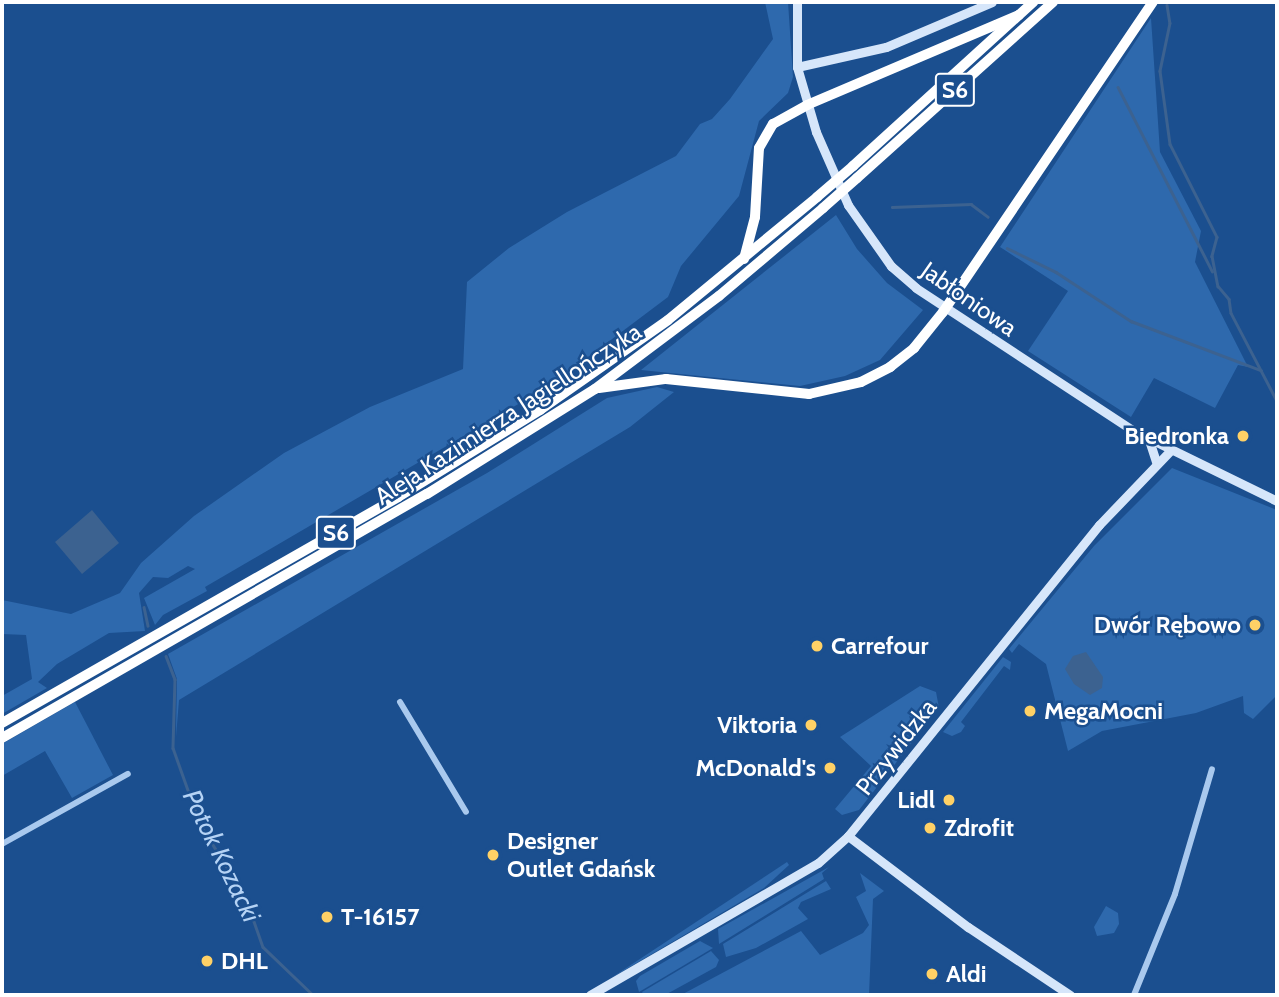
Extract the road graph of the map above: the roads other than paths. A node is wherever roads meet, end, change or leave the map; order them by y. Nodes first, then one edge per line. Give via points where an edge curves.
1 (796, 2) edge
2 (992, 2) edge
3 (1033, 2) edge
4 (1053, 2) edge
5 (1153, 2) edge
6 (1019, 15) junction
7 (797, 67) junction
8 (807, 105) junction
9 (744, 259) junction
10 (946, 308) junction
11 (595, 388) junction
12 (1149, 440) junction
13 (1170, 451) junction
14 (1157, 464) junction
15 (1277, 501) edge
16 (400, 702) dead end
17 (2, 723) edge
18 (2, 738) edge
19 (1212, 768) dead end
20 (128, 774) dead end
21 (466, 812) dead end
22 (848, 836) junction
23 (2, 844) edge
24 (1136, 994) edge
25 (590, 995) edge
26 (1070, 995) edge

1 - 7 street, Jabłoniowa
2 - 7 street via 886,47
3 - 6 highway, Aleja Kazimierza Jagiellończyka / S6
4 - 11 highway, Aleja Kazimierza Jagiellończyka / S6, bridge via 719,296
5 - 10 highway
6 - 8 highway
6 - 9 highway, Aleja Kazimierza Jagiellończyka / S6, bridge
7 - 8 street, Jabłoniowa
8 - 9 highway via 773,124 759,148 755,217
8 - 10 street, Jabłoniowa via 861,228 891,266
9 - 17 highway, Aleja Kazimierza Jagiellończyka / S6 via 646,336 513,427
10 - 11 highway via 914,348 890,367 830,392 790,395 666,379
10 - 12 street, Jabłoniowa
11 - 18 highway, Aleja Kazimierza Jagiellończyka / S6 via 427,494
12 - 13 street, Jabłoniowa
12 - 14 street
13 - 14 street, Przywidzka
13 - 15 street, Jabłoniowa
14 - 22 street, Przywidzka via 1099,525
16 - 21 street
19 - 24 street via 1175,894
20 - 23 street
22 - 25 street, Przywidzka via 818,863
22 - 26 street via 968,928

